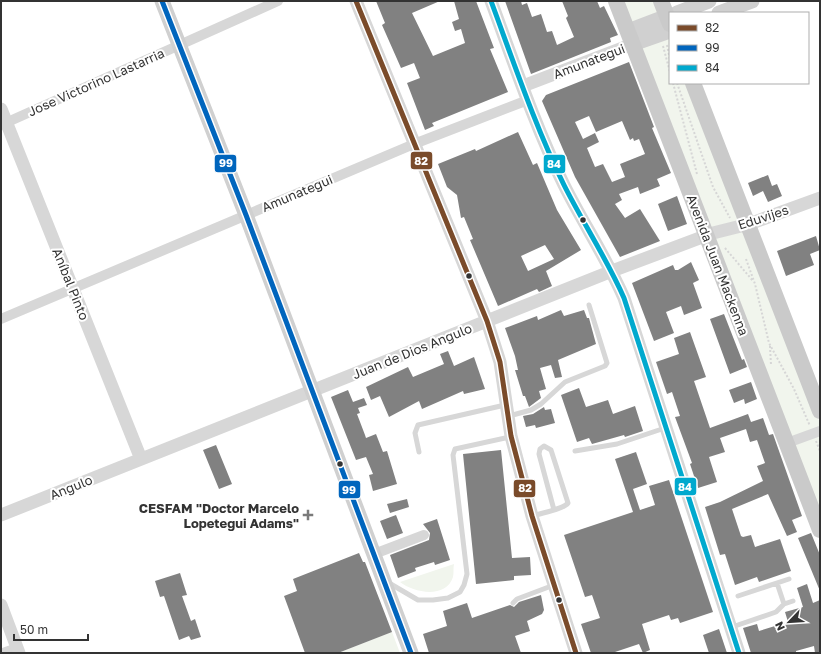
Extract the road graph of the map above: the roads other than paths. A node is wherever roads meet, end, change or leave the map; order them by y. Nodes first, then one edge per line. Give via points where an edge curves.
1 (162, 1) edge
2 (278, 1) edge
3 (356, 1) edge
4 (492, 1) edge
5 (616, 1) edge
6 (661, 1) edge
7 (709, 1) edge
8 (752, 1) edge
9 (687, 12) edge
10 (722, 12) edge
11 (669, 16) edge
12 (669, 21) edge
13 (630, 38) junction
14 (180, 45) junction
15 (693, 84) edge
16 (523, 86) junction
17 (528, 100) junction
18 (1, 109) edge
19 (4, 123) edge
20 (414, 144) junction
21 (820, 198) edge
22 (246, 215) junction
23 (742, 225) junction
24 (710, 234) junction
25 (612, 271) junction
26 (73, 289) junction
27 (589, 305) dead end
28 (1, 319) edge
29 (487, 321) junction
30 (312, 390) junction
31 (507, 410) junction
32 (820, 411) edge
33 (666, 427) junction
34 (817, 432) edge
35 (511, 436) junction
36 (787, 443) junction
37 (575, 451) dead end
38 (419, 452) dead end
39 (141, 459) junction
40 (554, 510) junction
41 (1, 515) edge
42 (532, 516) junction
43 (820, 530) edge
44 (424, 535) dead end
45 (374, 554) junction
46 (383, 579) junction
47 (789, 579) dead end
48 (777, 583) junction
49 (554, 585) junction
50 (738, 596) dead end
51 (793, 601) dead end
52 (513, 602) dead end
53 (784, 604) junction
54 (1, 605) edge
55 (732, 627) junction
56 (18, 650) edge
57 (3, 653) edge
58 (411, 653) edge
59 (576, 653) edge
60 (739, 653) edge

1 - 14 main road
2 - 14 street, Jose Victorino Lastarria
3 - 20 street
4 - 16 street
5 - 13 main road, Avenida Juan Mackenna
6 - 11 main road
7 - 9 main road
8 - 10 main road
12 - 13 main road
13 - 16 street, Amunategui
13 - 24 main road, Avenida Juan Mackenna
14 - 19 street, Jose Victorino Lastarria
14 - 22 main road
15 - 23 main road
16 - 17 street
17 - 20 street, Amunategui
17 - 25 street via 564,186
18 - 19 street, Aníbal Pinto
19 - 26 street, Aníbal Pinto
20 - 22 street, Amunategui
20 - 29 street
21 - 23 street, Eduvijes
22 - 26 street, Amunategui
22 - 30 main road
23 - 24 street, Eduvijes
23 - 32 main road
24 - 25 street, Juan de Dios Angulo
24 - 36 main road, Avenida Juan Mackenna
25 - 29 street, Juan de Dios Angulo
25 - 33 street via 633,321
26 - 28 street, Amunategui
26 - 39 street, Aníbal Pinto
27 - 31 lane via 607,363 605,366 565,382 531,410
29 - 30 street, Juan de Dios Angulo
29 - 31 street via 500,362
30 - 39 street, Juan de Dios Angulo
30 - 45 main road
31 - 35 street
31 - 38 lane via 418,425 415,433
33 - 37 lane via 617,444
33 - 55 street
34 - 36 street
35 - 42 street
35 - 46 lane via 455,450 453,455 467,574 460,592 448,598 418,600
36 - 43 main road, Avenida Juan Mackenna
39 - 41 street, Angulo
40 - 40 lane via 568,503 551,450 544,446 539,454
40 - 42 lane
42 - 49 street
44 - 45 street
45 - 46 main road
46 - 58 main road
47 - 48 lane
48 - 50 lane
48 - 53 lane
49 - 52 lane
49 - 59 street
51 - 53 lane
53 - 55 lane via 776,612
54 - 56 street
55 - 60 street
56 - 57 street

